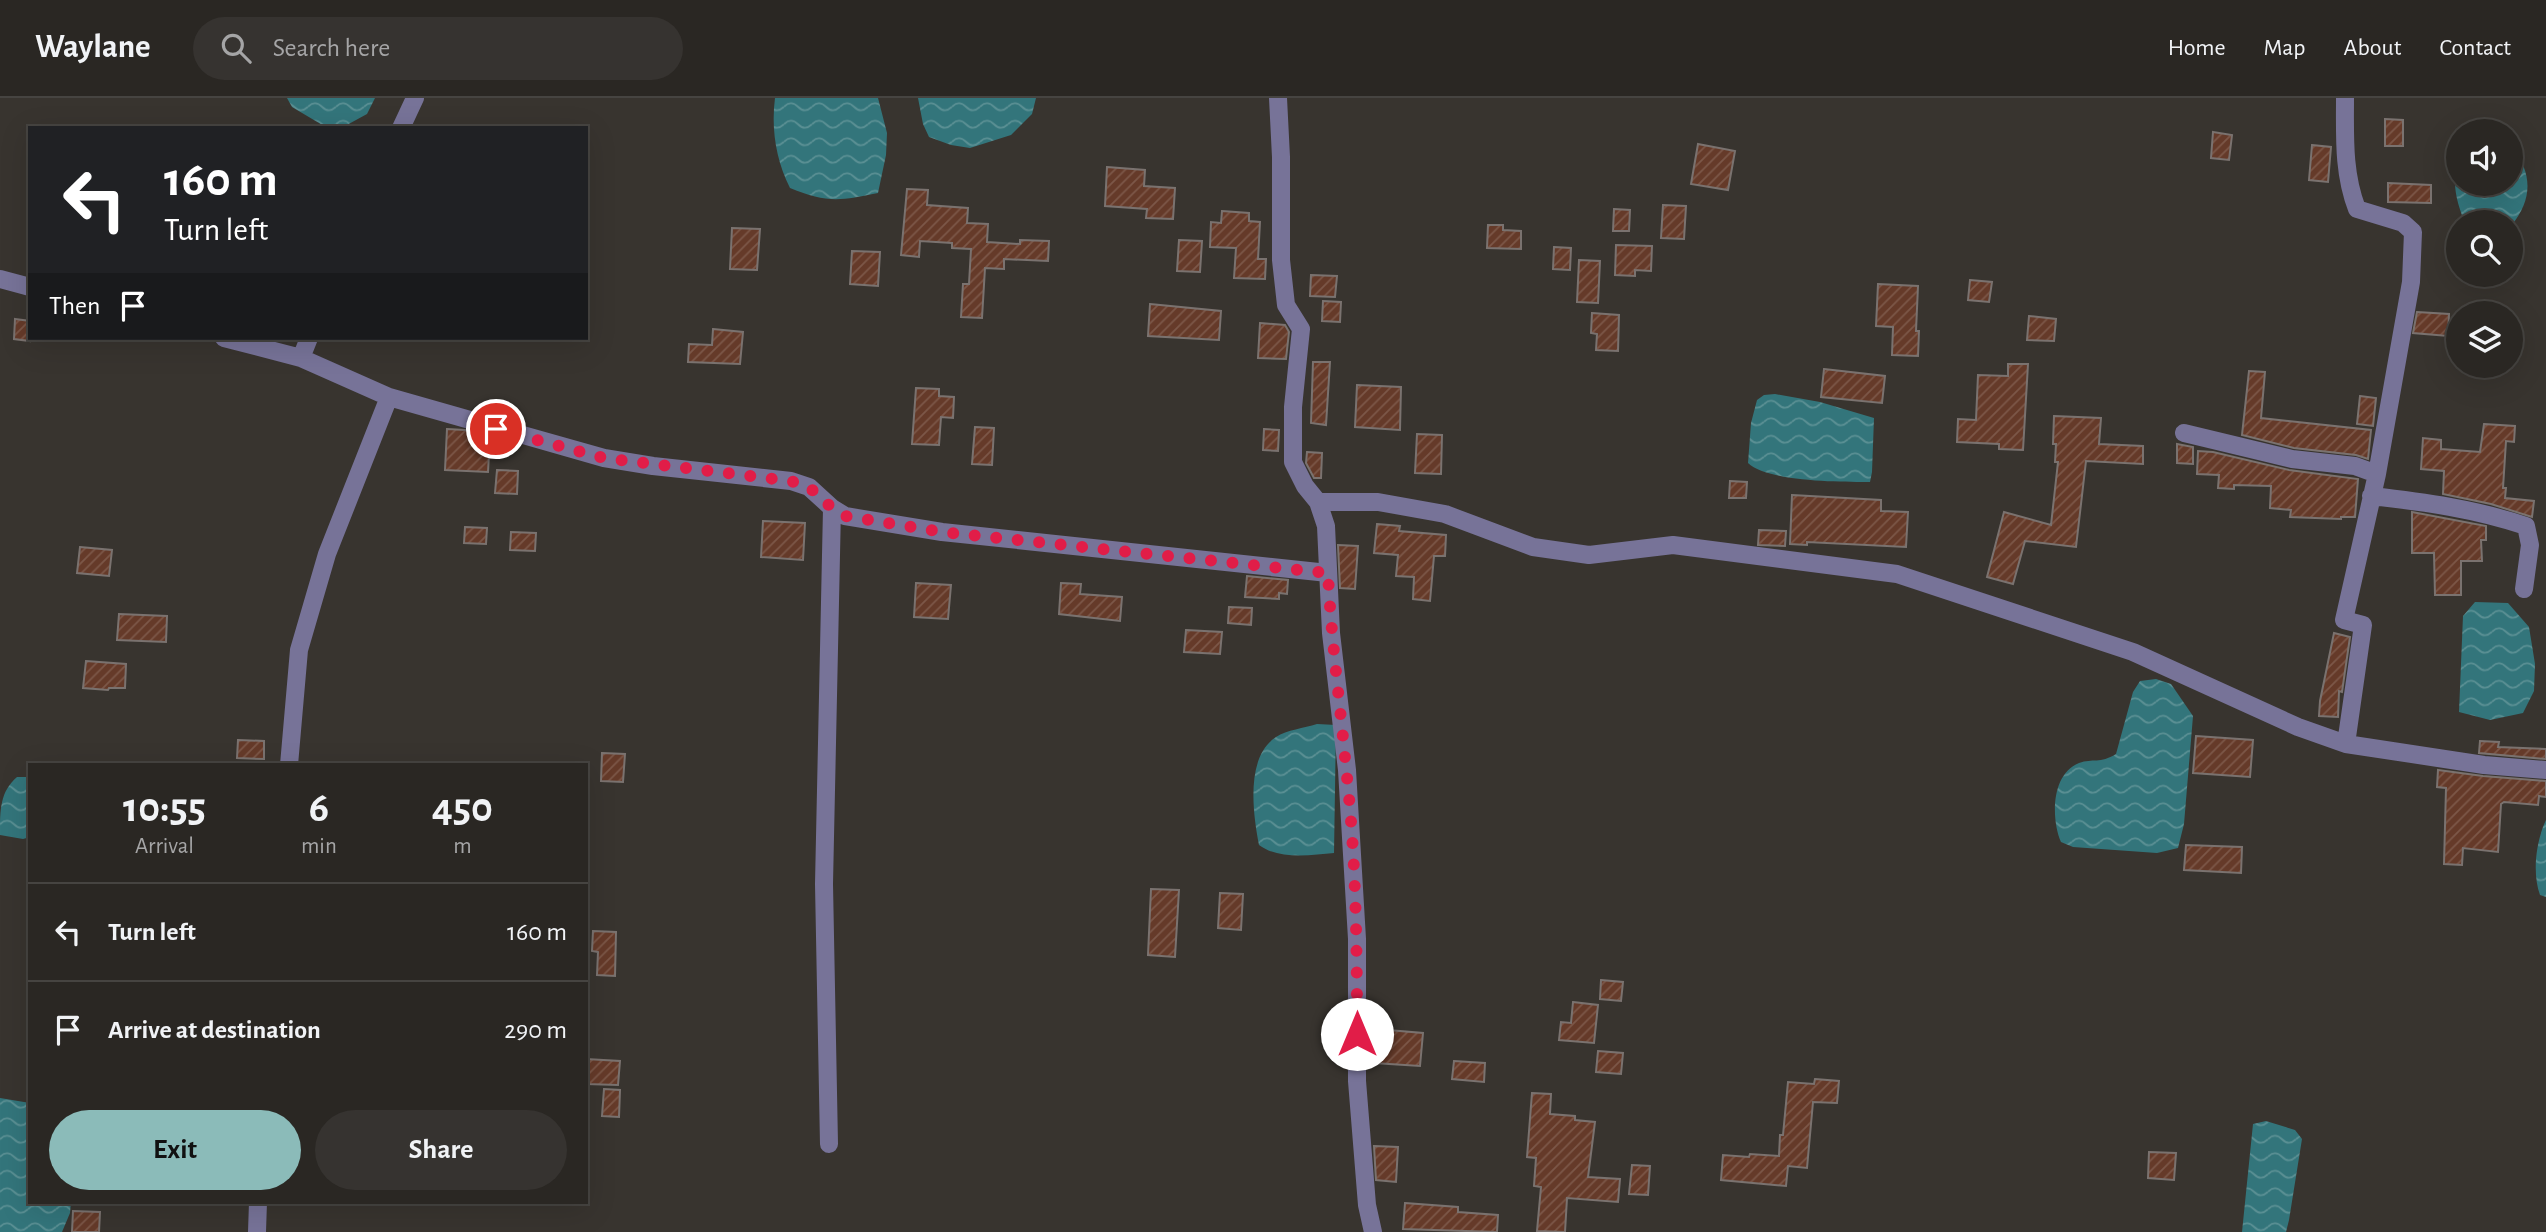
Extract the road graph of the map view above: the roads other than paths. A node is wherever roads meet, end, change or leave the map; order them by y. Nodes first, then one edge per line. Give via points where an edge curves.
1 (415, 98) edge
2 (1278, 98) edge
3 (2345, 98) edge
4 (402, 126) edge
5 (0, 279) edge
6 (28, 286) edge
7 (232, 340) edge
8 (308, 340) edge
9 (301, 358) junction
10 (389, 397) junction
11 (2184, 433) dead end
12 (2376, 474) junction
13 (2371, 496) junction
14 (1318, 502) junction
15 (832, 508) junction
16 (1328, 573) junction
17 (2524, 589) dead end
18 (2346, 744) junction
19 (289, 763) edge
20 (2546, 770) edge
21 (829, 1144) dead end
22 (258, 1204) edge
23 (257, 1232) edge
24 (1373, 1232) edge

1 - 4 street
2 - 14 street via 1280,260 1286,305 1301,329 1293,462
3 - 12 street via 2346,166 2357,209 2403,223 2413,232 2411,282
5 - 6 street
7 - 9 street
8 - 9 street
9 - 10 street
10 - 15 street via 604,458 791,481 809,487
10 - 19 street via 327,554 299,650
11 - 12 street
12 - 13 street
13 - 17 street via 2473,510 2526,526 2530,545
13 - 18 street via 2344,620 2363,625
14 - 16 street via 1326,526
14 - 18 street via 1378,502 1445,514 1533,547 1588,555 1673,545 1897,574 2133,652
15 - 16 street via 845,516 942,532
15 - 21 street via 824,884
16 - 24 street via 1357,926 1357,1081
18 - 20 street
22 - 23 street

